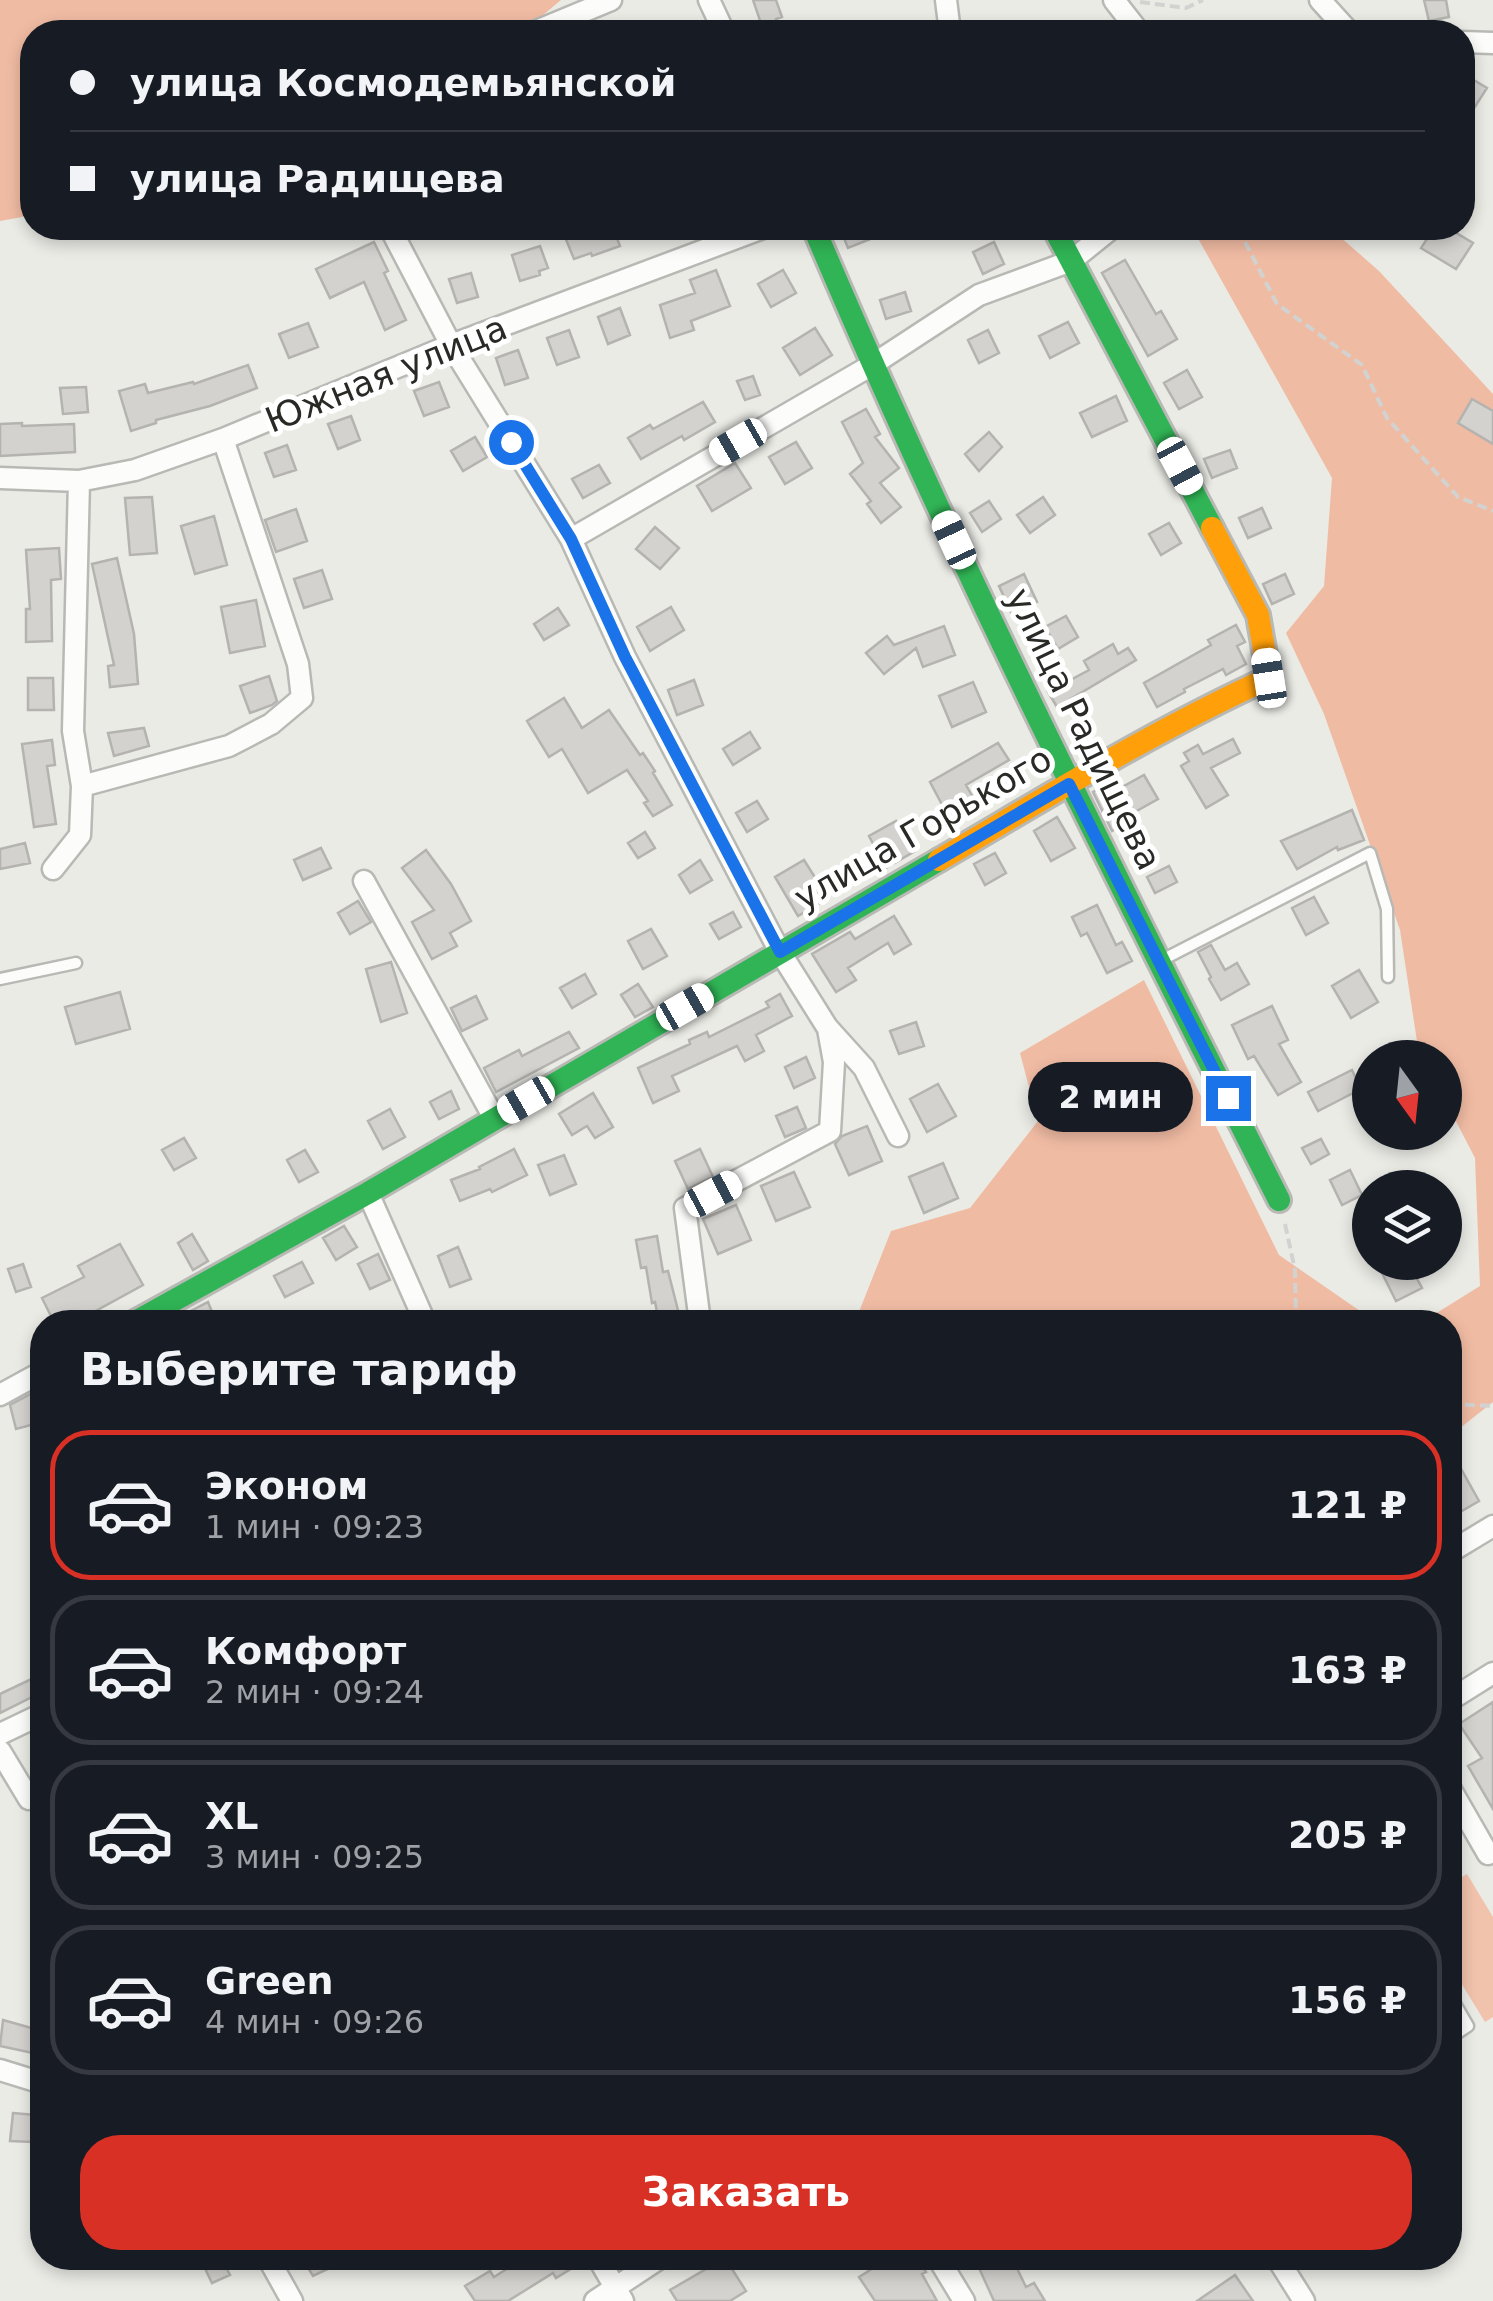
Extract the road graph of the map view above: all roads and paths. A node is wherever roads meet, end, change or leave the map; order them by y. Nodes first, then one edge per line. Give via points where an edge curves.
1 (611, 0) edge
2 (1114, 0) edge
3 (1134, 0) edge
4 (1203, 0) edge
5 (1320, 0) edge
6 (563, 20) edge
7 (1130, 20) edge
8 (1338, 20) edge
9 (396, 240) edge
10 (731, 240) edge
11 (819, 240) edge
12 (1060, 240) edge
13 (1097, 240) edge
14 (1244, 240) edge
15 (1071, 261) junction
16 (451, 345) junction
17 (872, 365) junction
18 (223, 440) junction
19 (0, 478) edge
20 (79, 482) junction
21 (1493, 511) edge
22 (571, 539) junction
23 (1069, 784) junction
24 (82, 786) junction
25 (53, 870) dead end
26 (364, 880) dead end
27 (780, 952) junction
28 (1160, 961) junction
29 (76, 963) dead end
30 (1388, 977) dead end
31 (0, 979) edge
32 (827, 1027) junction
33 (494, 1118) junction
34 (898, 1136) dead end
35 (368, 1193) junction
36 (1279, 1200) joint
37 (177, 1310) edge
38 (419, 1310) edge
39 (698, 1310) edge
40 (1296, 1310) edge
41 (30, 1379) edge
42 (0, 1395) edge
43 (1462, 1405) edge
44 (1493, 1406) edge
45 (1493, 1526) edge
46 (1462, 1545) edge
47 (1493, 1673) edge
48 (1462, 1692) edge
49 (30, 1720) edge
50 (0, 1734) edge
51 (0, 1751) edge
52 (29, 1798) dead end
53 (1462, 1809) edge
54 (1488, 1854) dead end
55 (0, 2070) edge
56 (30, 2079) edge
57 (275, 2270) edge
58 (605, 2270) edge
59 (646, 2270) edge
60 (945, 2270) edge
61 (1285, 2270) edge
62 (619, 2294) edge
63 (292, 2301) edge
64 (595, 2301) edge
65 (964, 2301) edge
66 (1304, 2301) edge

1 - 6 street
2 - 7 street
3 - 4 path via 1186,8
5 - 8 street
9 - 16 street
10 - 16 street, Южная улица
11 - 17 street, улица Радищева
12 - 15 street
13 - 15 street
14 - 21 path via 1277,304 1362,364 1387,418 1408,442 1458,497
15 - 17 street via 979,295
15 - 23 street, улица Горького via 1258,614 1269,678
16 - 18 street, Южная улица
16 - 22 street
17 - 22 street
17 - 23 street, улица Радищева
18 - 20 street, Южная улица
18 - 24 street via 298,664 302,698 228,746
19 - 20 street, Южная улица
20 - 24 street via 73,731
22 - 27 street via 625,657
23 - 27 street, улица Горького
23 - 28 street, улица Радищева
24 - 25 street via 80,836
26 - 33 street
27 - 32 street
27 - 33 street, улица Горького
28 - 30 lane via 1370,852 1387,910
28 - 36 street, улица Радищева
29 - 31 lane
32 - 34 street via 864,1068
32 - 39 street via 834,1062 830,1131 685,1208
33 - 35 street, улица Горького
35 - 37 street, улица Горького
35 - 38 street
36 - 40 path via 1295,1270
41 - 42 street
43 - 44 path
45 - 46 street
47 - 48 street
49 - 50 street
51 - 52 street
53 - 54 street
55 - 56 street
57 - 63 street
58 - 62 street
59 - 62 street
60 - 65 street
61 - 66 street
62 - 64 street

